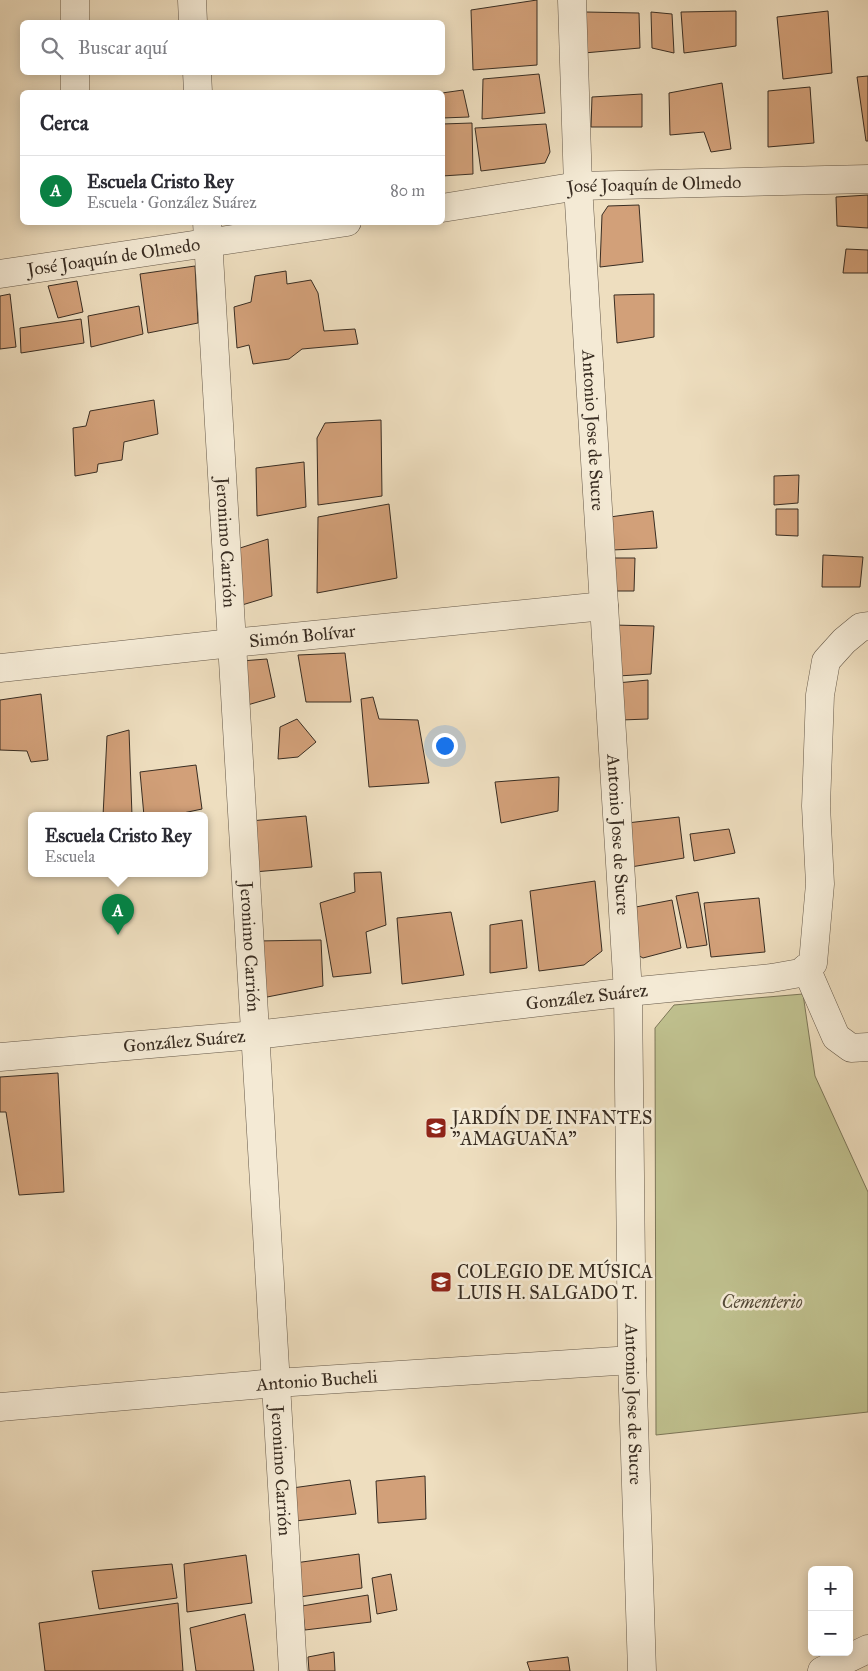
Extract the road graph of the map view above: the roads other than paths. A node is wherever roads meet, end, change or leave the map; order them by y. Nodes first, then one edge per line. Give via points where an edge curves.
1 (75, 0) edge
2 (192, 0) edge
3 (572, 0) edge
4 (75, 20) edge
5 (193, 20) edge
6 (75, 75) edge
7 (197, 75) edge
8 (75, 90) edge
9 (198, 90) edge
10 (868, 179) edge
11 (578, 186) junction
12 (445, 208) edge
13 (309, 225) edge
14 (208, 233) edge
15 (0, 274) edge
16 (604, 606) junction
17 (868, 626) edge
18 (232, 643) junction
19 (0, 668) edge
20 (806, 968) junction
21 (628, 992) junction
22 (255, 1036) junction
23 (868, 1047) edge
24 (0, 1057) edge
25 (632, 1360) junction
26 (276, 1384) junction
27 (0, 1407) edge
28 (868, 1649) edge
29 (293, 1671) edge
30 (642, 1671) edge
31 (822, 1671) edge

1 - 4 street
2 - 5 street
3 - 11 street, Antonio Jose de Sucre
6 - 8 street
7 - 9 street
10 - 11 street, José Joaquín de Olmedo
11 - 12 street, José Joaquín de Olmedo
11 - 16 street, Antonio Jose de Sucre
13 - 14 street, José Joaquín de Olmedo
14 - 15 street, José Joaquín de Olmedo
14 - 18 street, Jeronimo Carrión
16 - 18 street, Simón Bolívar
16 - 21 street, Antonio Jose de Sucre
17 - 20 street via 861,627 844,641 826,661 820,695 816,806 820,884 813,963
18 - 19 street, Simón Bolívar
18 - 22 street, Jeronimo Carrión
20 - 21 street, González Suárez via 772,978
20 - 23 street via 836,1037 850,1048
21 - 22 street, González Suárez
21 - 25 street, Antonio Jose de Sucre
22 - 24 street, González Suárez
22 - 26 street, Jeronimo Carrión
25 - 26 street, Antonio Bucheli
25 - 30 street, Antonio Jose de Sucre
26 - 27 street, Antonio Bucheli
26 - 29 street, Jeronimo Carrión
28 - 31 street

